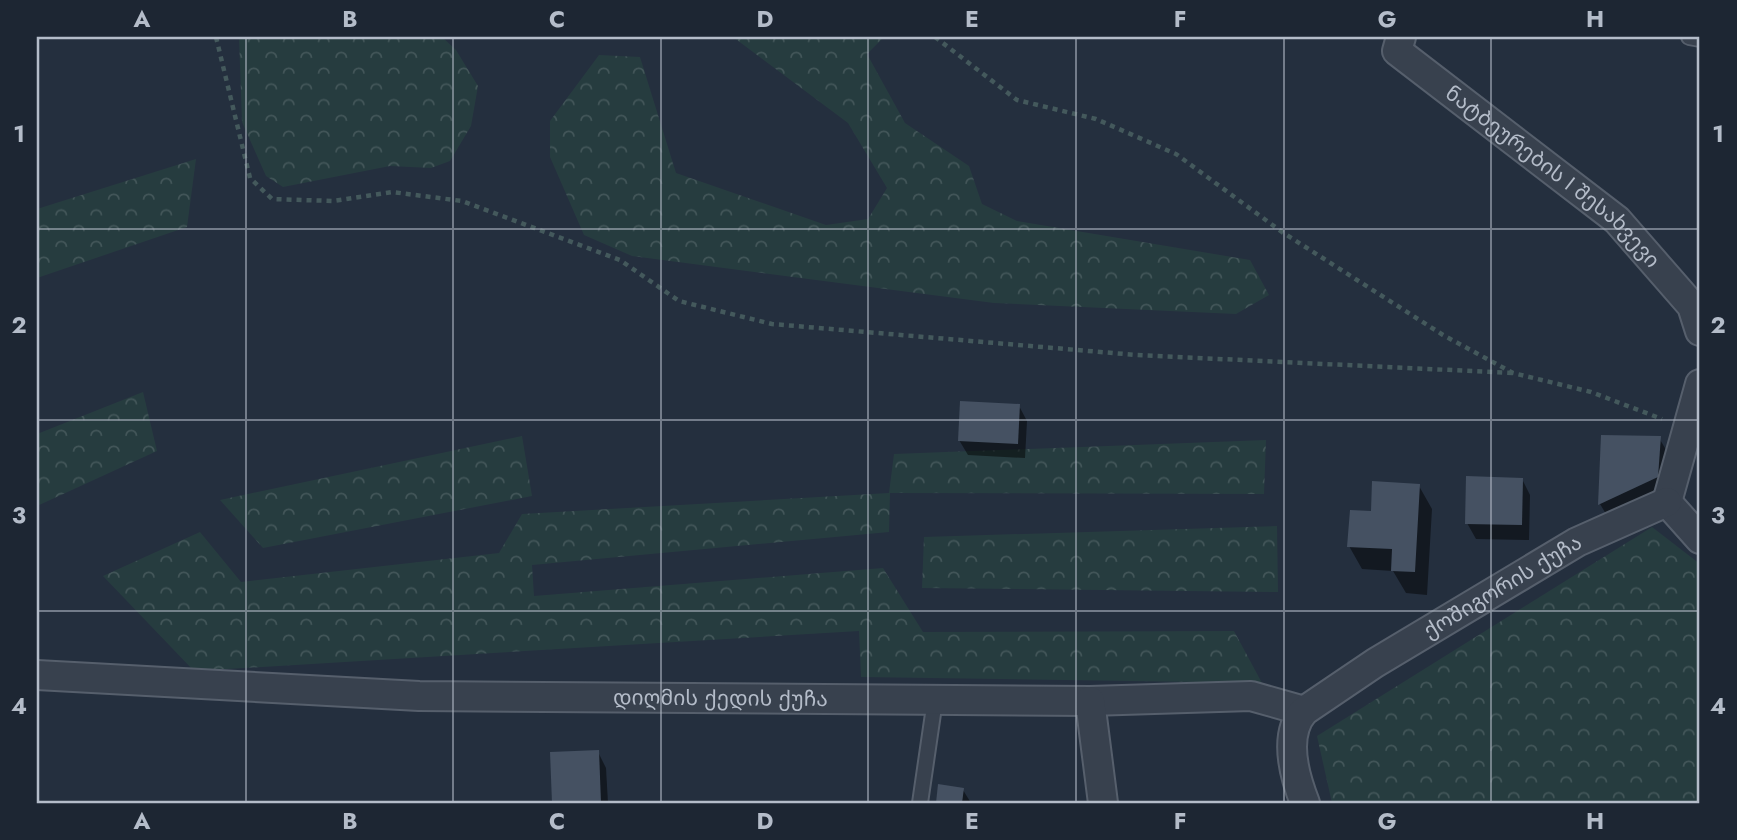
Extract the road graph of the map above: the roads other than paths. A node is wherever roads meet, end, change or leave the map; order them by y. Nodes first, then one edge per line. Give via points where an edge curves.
1 (1401, 37) edge
2 (1689, 37) edge
3 (1700, 39) edge
4 (1700, 331) edge
5 (1700, 384) edge
6 (1667, 502) junction
7 (1700, 539) edge
8 (37, 675) edge
9 (935, 700) junction
10 (1090, 701) junction
11 (1304, 711) junction
12 (920, 803) edge
13 (1103, 803) edge
14 (1305, 803) edge

1 - 4 street, ნატბეურების I შესახვევი via 1397,51 1618,220 1692,306
2 - 3 lane
5 - 6 street
6 - 7 street
6 - 11 street, ქოშიგორის ქუჩა via 1577,542
8 - 9 street, დიღმის ქედის ქუჩა via 419,696
9 - 10 street, დიღმის ქედის ქუჩა
9 - 12 lane
10 - 11 street, დიღმის ქედის ქუჩა via 1251,696
10 - 13 street
11 - 14 street via 1295,721 1292,753

